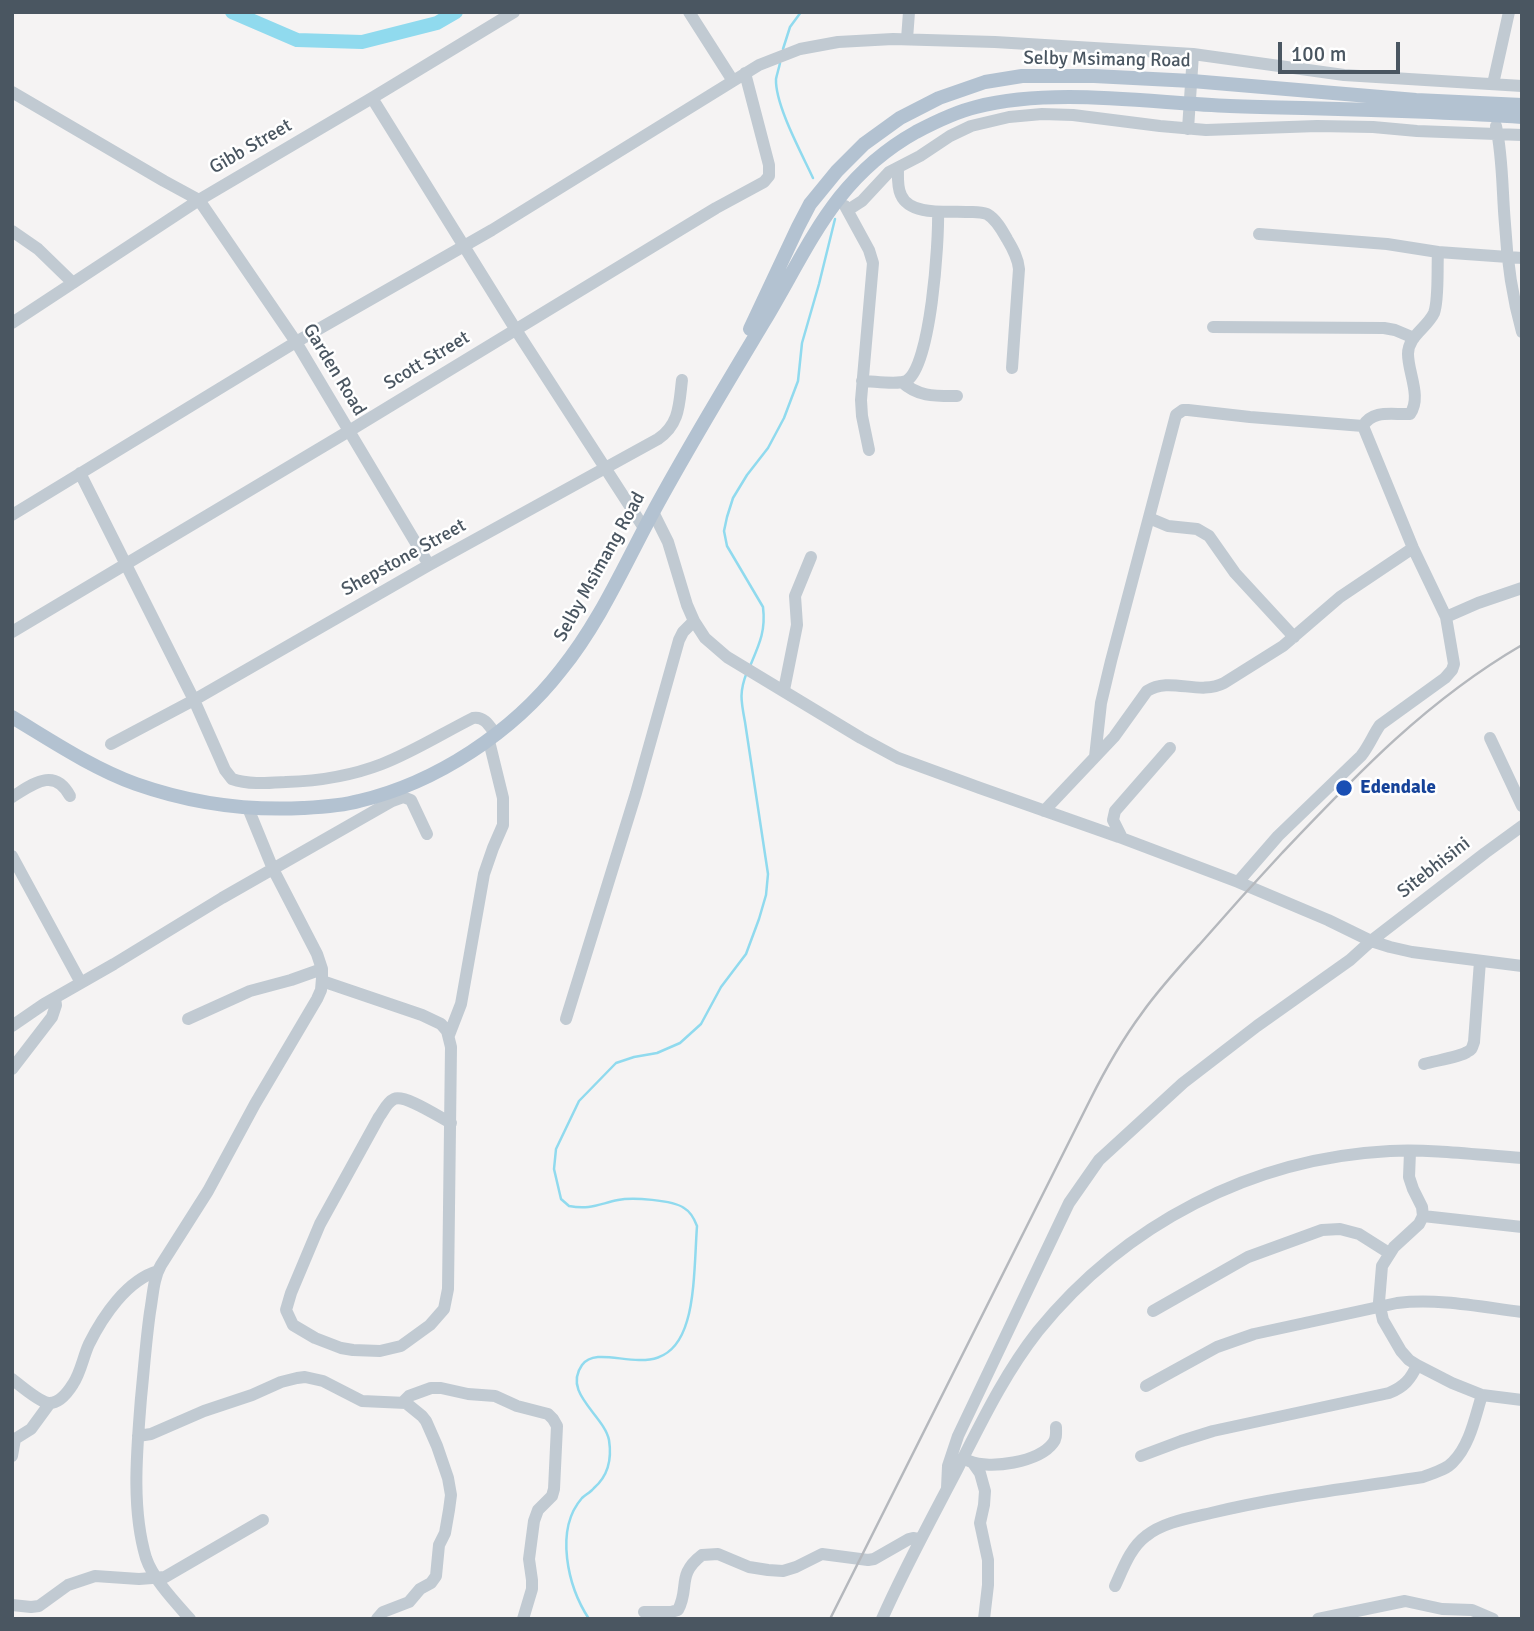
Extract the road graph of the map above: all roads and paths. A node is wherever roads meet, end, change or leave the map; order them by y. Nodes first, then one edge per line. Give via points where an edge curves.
1 (514, 12) edge
2 (689, 12) edge
3 (909, 12) edge
4 (1508, 12) edge
5 (907, 39) junction
6 (1193, 54) junction
7 (745, 73) junction
8 (733, 81) junction
9 (1192, 81) junction
10 (1493, 84) junction
11 (1522, 86) edge
12 (12, 92) edge
13 (372, 99) junction
14 (1190, 104) junction
15 (1522, 106) edge
16 (1494, 115) junction
17 (1522, 117) edge
18 (1188, 128) junction
19 (1498, 134) junction
20 (1522, 135) edge
21 (898, 168) junction
22 (199, 200) junction
23 (837, 200) junction
24 (848, 210) junction
25 (938, 212) junction
26 (12, 232) edge
27 (1259, 234) dead end
28 (465, 246) junction
29 (1438, 252) junction
30 (1507, 257) junction
31 (1522, 258) edge
32 (73, 283) junction
33 (12, 323) edge
34 (1213, 327) dead end
35 (516, 330) junction
36 (1522, 332) edge
37 (1413, 338) junction
38 (296, 342) junction
39 (1012, 368) dead end
40 (682, 380) dead end
41 (862, 381) junction
42 (902, 382) junction
43 (723, 387) junction
44 (957, 396) dead end
45 (1363, 426) junction
46 (349, 431) junction
47 (869, 450) dead end
48 (605, 469) junction
49 (80, 473) junction
50 (653, 512) junction
51 (12, 515) edge
52 (1149, 518) junction
53 (644, 528) junction
54 (1413, 548) junction
55 (811, 557) dead end
56 (125, 564) junction
57 (429, 565) junction
58 (1522, 588) edge
59 (1446, 617) junction
60 (694, 621) junction
61 (12, 632) edge
62 (1294, 638) junction
63 (779, 687) junction
64 (194, 700) junction
65 (12, 717) edge
66 (493, 738) junction
67 (1490, 738) dead end
68 (111, 744) dead end
69 (1170, 748) dead end
70 (1095, 757) junction
71 (70, 796) dead end
72 (12, 797) edge
73 (360, 801) junction
74 (1522, 806) edge
75 (248, 808) junction
76 (1044, 811) junction
77 (365, 817) junction
78 (1522, 826) edge
79 (427, 834) dead end
80 (1122, 838) junction
81 (12, 856) edge
82 (273, 869) junction
83 (1238, 882) junction
84 (1371, 941) junction
85 (1480, 961) junction
86 (1522, 967) edge
87 (322, 975) junction
88 (81, 983) junction
89 (55, 998) junction
90 (188, 1019) dead end
91 (566, 1019) dead end
92 (12, 1026) edge
93 (449, 1035) junction
94 (1424, 1064) dead end
95 (12, 1069) edge
96 (451, 1123) junction
97 (1410, 1152) junction
98 (1522, 1158) edge
99 (1423, 1216) junction
100 (1522, 1227) edge
101 (1389, 1253) junction
102 (158, 1271) junction
103 (1379, 1308) junction
104 (1153, 1311) dead end
105 (1522, 1312) edge
106 (1417, 1365) junction
107 (12, 1379) edge
108 (1146, 1386) dead end
109 (1482, 1395) junction
110 (1522, 1399) edge
111 (402, 1402) junction
112 (50, 1403) junction
113 (1056, 1427) dead end
114 (138, 1436) junction
115 (1141, 1456) dead end
116 (12, 1457) edge
117 (968, 1461) junction
118 (947, 1488) junction
119 (263, 1520) dead end
120 (919, 1539) junction
121 (155, 1577) junction
122 (1115, 1586) dead end
123 (12, 1605) edge
124 (644, 1612) dead end
125 (186, 1617) edge
126 (377, 1619) edge
127 (523, 1619) edge
128 (882, 1619) edge
129 (984, 1619) edge
130 (1318, 1619) edge
131 (1493, 1619) edge

1 - 13 street, Gibb Street
2 - 8 street
3 - 5 street
4 - 10 street
5 - 6 street
5 - 7 street via 800,49
6 - 9 street
6 - 10 street via 1344,75
7 - 8 street
7 - 35 street, Scott Street via 765,145 768,178
8 - 28 street
9 - 14 street
9 - 15 main road, Selby Msimang Road
9 - 43 main road, Selby Msimang Road via 1022,76 973,86 900,118 864,144 810,204
10 - 11 street
12 - 22 street
13 - 22 street, Gibb Street
13 - 28 street
14 - 16 main road, Selby Msimang Road
14 - 18 street
14 - 23 main road, Selby Msimang Road via 1041,98 974,107 934,122 895,146 867,167
16 - 17 main road, Selby Msimang Road
16 - 19 street
18 - 19 street via 1373,127
18 - 21 street via 1073,114 1009,117 960,131
19 - 20 street
19 - 30 street
21 - 24 street
21 - 25 street via 899,190 905,201
22 - 32 street, Gibb Street
22 - 38 street, Garden Road
23 - 24 street
23 - 43 main road, Selby Msimang Road
24 - 41 street via 873,263
25 - 39 street via 990,215 1015,253 1019,269
25 - 42 street via 924,346 914,372
26 - 32 street via 38,249
27 - 29 street
28 - 35 street
28 - 38 street
29 - 30 street
29 - 37 street via 1436,306
30 - 31 street
30 - 36 street
32 - 33 street, Gibb Street
34 - 37 street via 1384,328
35 - 46 street, Scott Street
35 - 48 street
37 - 45 street via 1408,355 1415,399 1412,412 1376,415
38 - 46 street, Garden Road
38 - 49 street
40 - 48 street, Shepstone Street via 675,422 666,433
41 - 42 street
41 - 47 street via 862,416
42 - 44 street via 924,395
43 - 50 main road, Selby Msimang Road
45 - 52 street via 1183,410 1174,419
45 - 54 street
46 - 56 street, Scott Street
46 - 57 street, Garden Road
48 - 53 street
48 - 57 street, Shepstone Street
49 - 51 street
49 - 56 street
50 - 53 main road, Selby Msimang Road
50 - 60 street
52 - 62 street via 1209,536
52 - 70 street via 1101,703
53 - 66 main road, Selby Msimang Road via 596,619 569,659 545,690
54 - 59 street
54 - 62 street via 1349,591
55 - 63 street via 795,596 797,625
56 - 61 street, Scott Street
56 - 64 street
57 - 64 street, Shepstone Street
58 - 59 street
59 - 83 street via 1455,661 1452,670 1380,725 1361,756 1278,836
60 - 63 street via 727,657
60 - 91 street via 679,640
62 - 70 street via 1218,686 1162,685 1147,691
63 - 76 street via 898,758
64 - 66 street via 229,776 236,781 307,781 353,774 402,755 473,718 483,719
64 - 68 street, Shepstone Street
65 - 75 main road, Selby Msimang Road via 88,763 134,784 181,798
66 - 73 main road, Selby Msimang Road via 441,769
66 - 93 street via 505,816 484,874 461,1004
67 - 74 street
69 - 80 street via 1115,811 1113,820
70 - 76 street
71 - 72 street via 62,786 45,779
73 - 75 main road, Selby Msimang Road
73 - 77 street
75 - 82 street
76 - 80 street
77 - 79 street via 392,801 408,798
77 - 82 street
78 - 84 street, Sitebhisini
80 - 83 street
81 - 88 street
82 - 87 street via 315,951
82 - 88 street
83 - 84 street
84 - 85 street
84 - 118 street, Sitebhisini via 1183,1083 1099,1160 1063,1214 958,1436 948,1466
85 - 86 street
85 - 94 street via 1472,1048
87 - 90 street via 250,991
87 - 93 street via 422,1015 441,1024
87 - 102 street via 313,1008
88 - 89 street
89 - 92 street
89 - 95 street via 52,1017
93 - 96 street
96 - 96 street via 449,1281 439,1316 401,1346 380,1351 341,1348 300,1331 286,1310 291,1293 320,1224 388,1104 402,1098
97 - 98 street
97 - 99 street via 1409,1177
97 - 117 street via 1345,1156 1269,1174 1213,1194 1143,1234 1094,1273 1037,1334 985,1415
99 - 100 street
99 - 101 street
101 - 103 street via 1382,1266
101 - 104 street via 1359,1234 1322,1230 1248,1256
102 - 112 street via 142,1277 113,1307 89,1344 74,1383
102 - 114 street via 147,1331
103 - 105 street via 1422,1301
103 - 106 street via 1394,1342
103 - 108 street via 1237,1339
106 - 109 street
106 - 115 street via 1408,1382 1390,1393 1213,1431
107 - 112 street
109 - 110 street
109 - 122 street via 1466,1443 1447,1467 1423,1477 1240,1506 1159,1528 1137,1544
111 - 114 street via 362,1401 323,1381 297,1378
111 - 126 street via 426,1421 451,1495 436,1576 409,1602
111 - 127 street via 441,1388 495,1396 554,1419 554,1489 534,1521 531,1589
112 - 116 street via 31,1429 15,1440
113 - 117 street via 1053,1443 1035,1455 1002,1464
114 - 121 street via 140,1526
117 - 118 street
117 - 129 street via 979,1473 985,1491 980,1523 988,1559
118 - 120 street
119 - 121 street via 166,1576
120 - 124 street via 909,1539 874,1559 822,1554 783,1571 702,1555 686,1573 678,1610
120 - 128 street
121 - 123 street via 91,1577 60,1590 39,1606
121 - 125 street
130 - 131 street via 1405,1601 1472,1610

